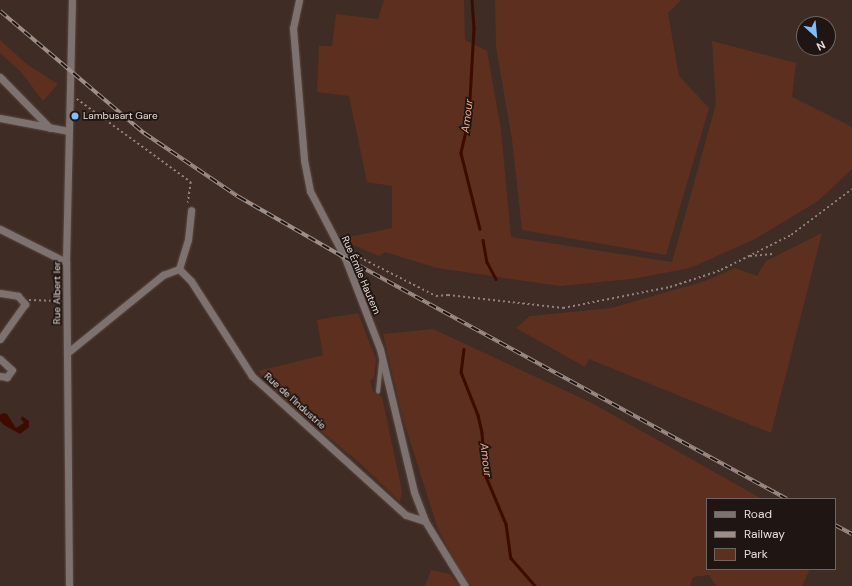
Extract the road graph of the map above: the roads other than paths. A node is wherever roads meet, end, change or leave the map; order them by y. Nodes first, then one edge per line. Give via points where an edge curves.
1 (72, 0) edge
2 (299, 0) edge
3 (0, 77) edge
4 (0, 118) edge
5 (50, 128) junction
6 (69, 131) junction
7 (191, 210) road end
8 (0, 229) edge
9 (66, 262) junction
10 (179, 269) junction
11 (0, 293) edge
12 (0, 339) edge
13 (67, 353) junction
14 (382, 357) junction
15 (0, 359) edge
16 (0, 376) edge
17 (378, 392) dead end
18 (425, 521) junction
19 (69, 586) edge
20 (465, 586) edge

1 - 6 street, Rue Albert Ier
2 - 14 street, Rue Émile Hautem via 293,28 304,160 310,191 341,250
3 - 5 street
4 - 5 street
5 - 6 street
6 - 9 street, Rue Albert Ier
7 - 10 street via 188,240
8 - 9 street
9 - 13 street, Rue Albert Ier
10 - 13 street via 163,275
10 - 18 street, Rue de l'Industrie via 191,281 252,376 406,515
11 - 12 street via 18,296 25,304
13 - 19 street, Rue Albert Ier
14 - 17 lane
14 - 18 street, Rue Émile Hautem via 407,470
15 - 16 street via 12,370 7,377
18 - 20 street, Rue Émile Hautem

